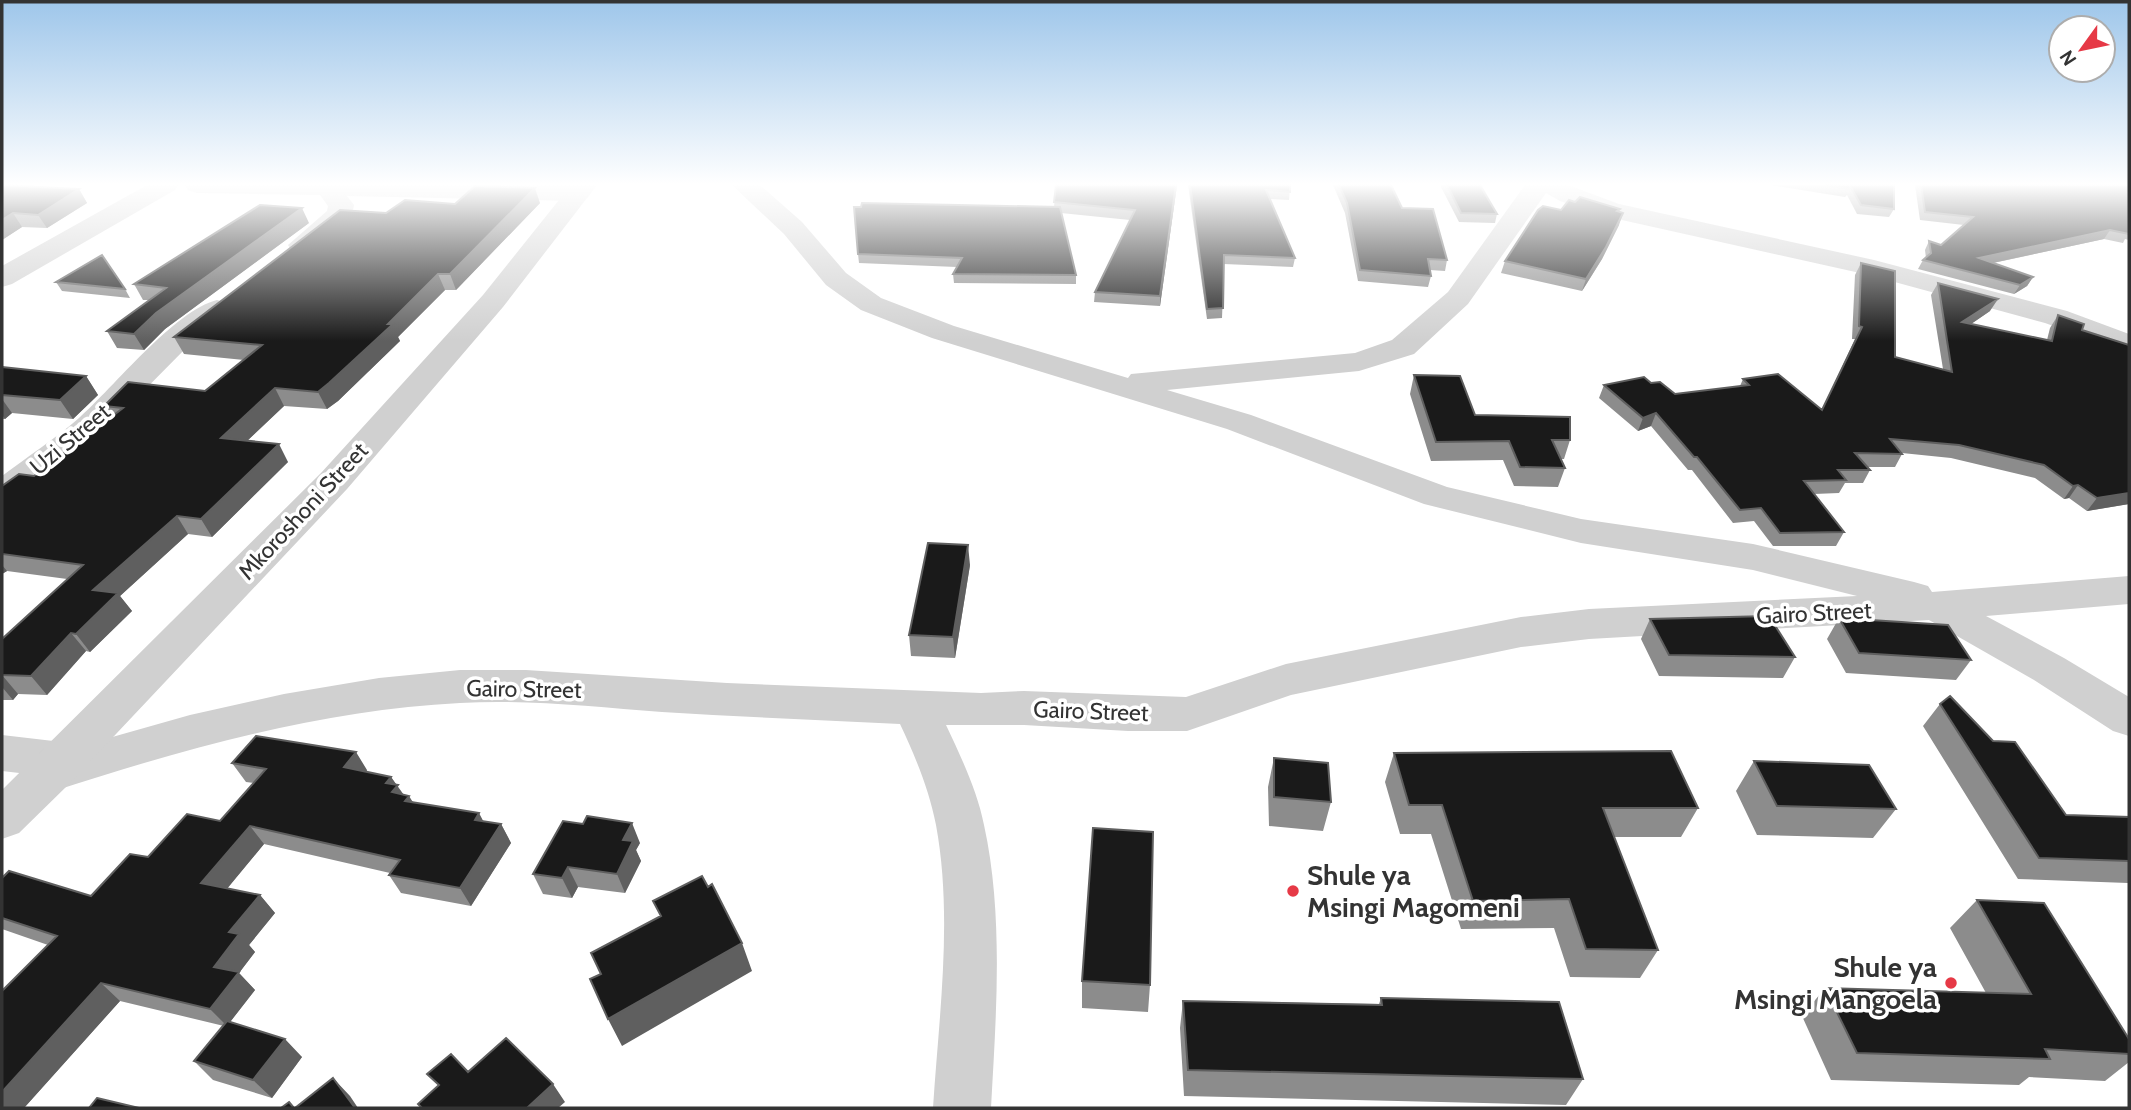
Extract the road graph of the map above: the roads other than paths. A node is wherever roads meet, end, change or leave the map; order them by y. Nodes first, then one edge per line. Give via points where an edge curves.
1 (75, 237) edge
2 (313, 237) edge
3 (544, 237) edge
4 (800, 237) edge
5 (1502, 237) edge
6 (1734, 237) edge
7 (278, 263) edge
8 (2, 278) edge
9 (245, 288) edge
10 (2129, 344) edge
11 (1116, 382) junction
12 (2, 494) edge
13 (2129, 590) edge
14 (1943, 606) junction
15 (915, 707) junction
16 (2129, 719) edge
17 (2, 753) edge
18 (56, 767) junction
19 (2, 819) edge
20 (962, 1108) edge

1 - 8 street
2 - 7 street
3 - 18 street, Mkoroshoni Street via 494,301 334,481
4 - 11 street via 836,279 871,304 1029,360
5 - 11 street via 1458,298 1403,347 1359,362 1198,379
6 - 10 street via 1874,268 2056,317
9 - 12 street, Uzi Street via 178,338 90,426
11 - 14 street via 1239,422 1410,488 1464,503 1581,531 1779,563
13 - 14 street, Gairo Street
14 - 15 street, Gairo Street via 1589,624 1521,632 1286,680 1187,714
14 - 16 street
15 - 18 street, Gairo Street via 540,687 428,689 284,710
15 - 20 street via 943,767 963,840 970,933
17 - 18 street
18 - 19 street, Mkoroshoni Street

